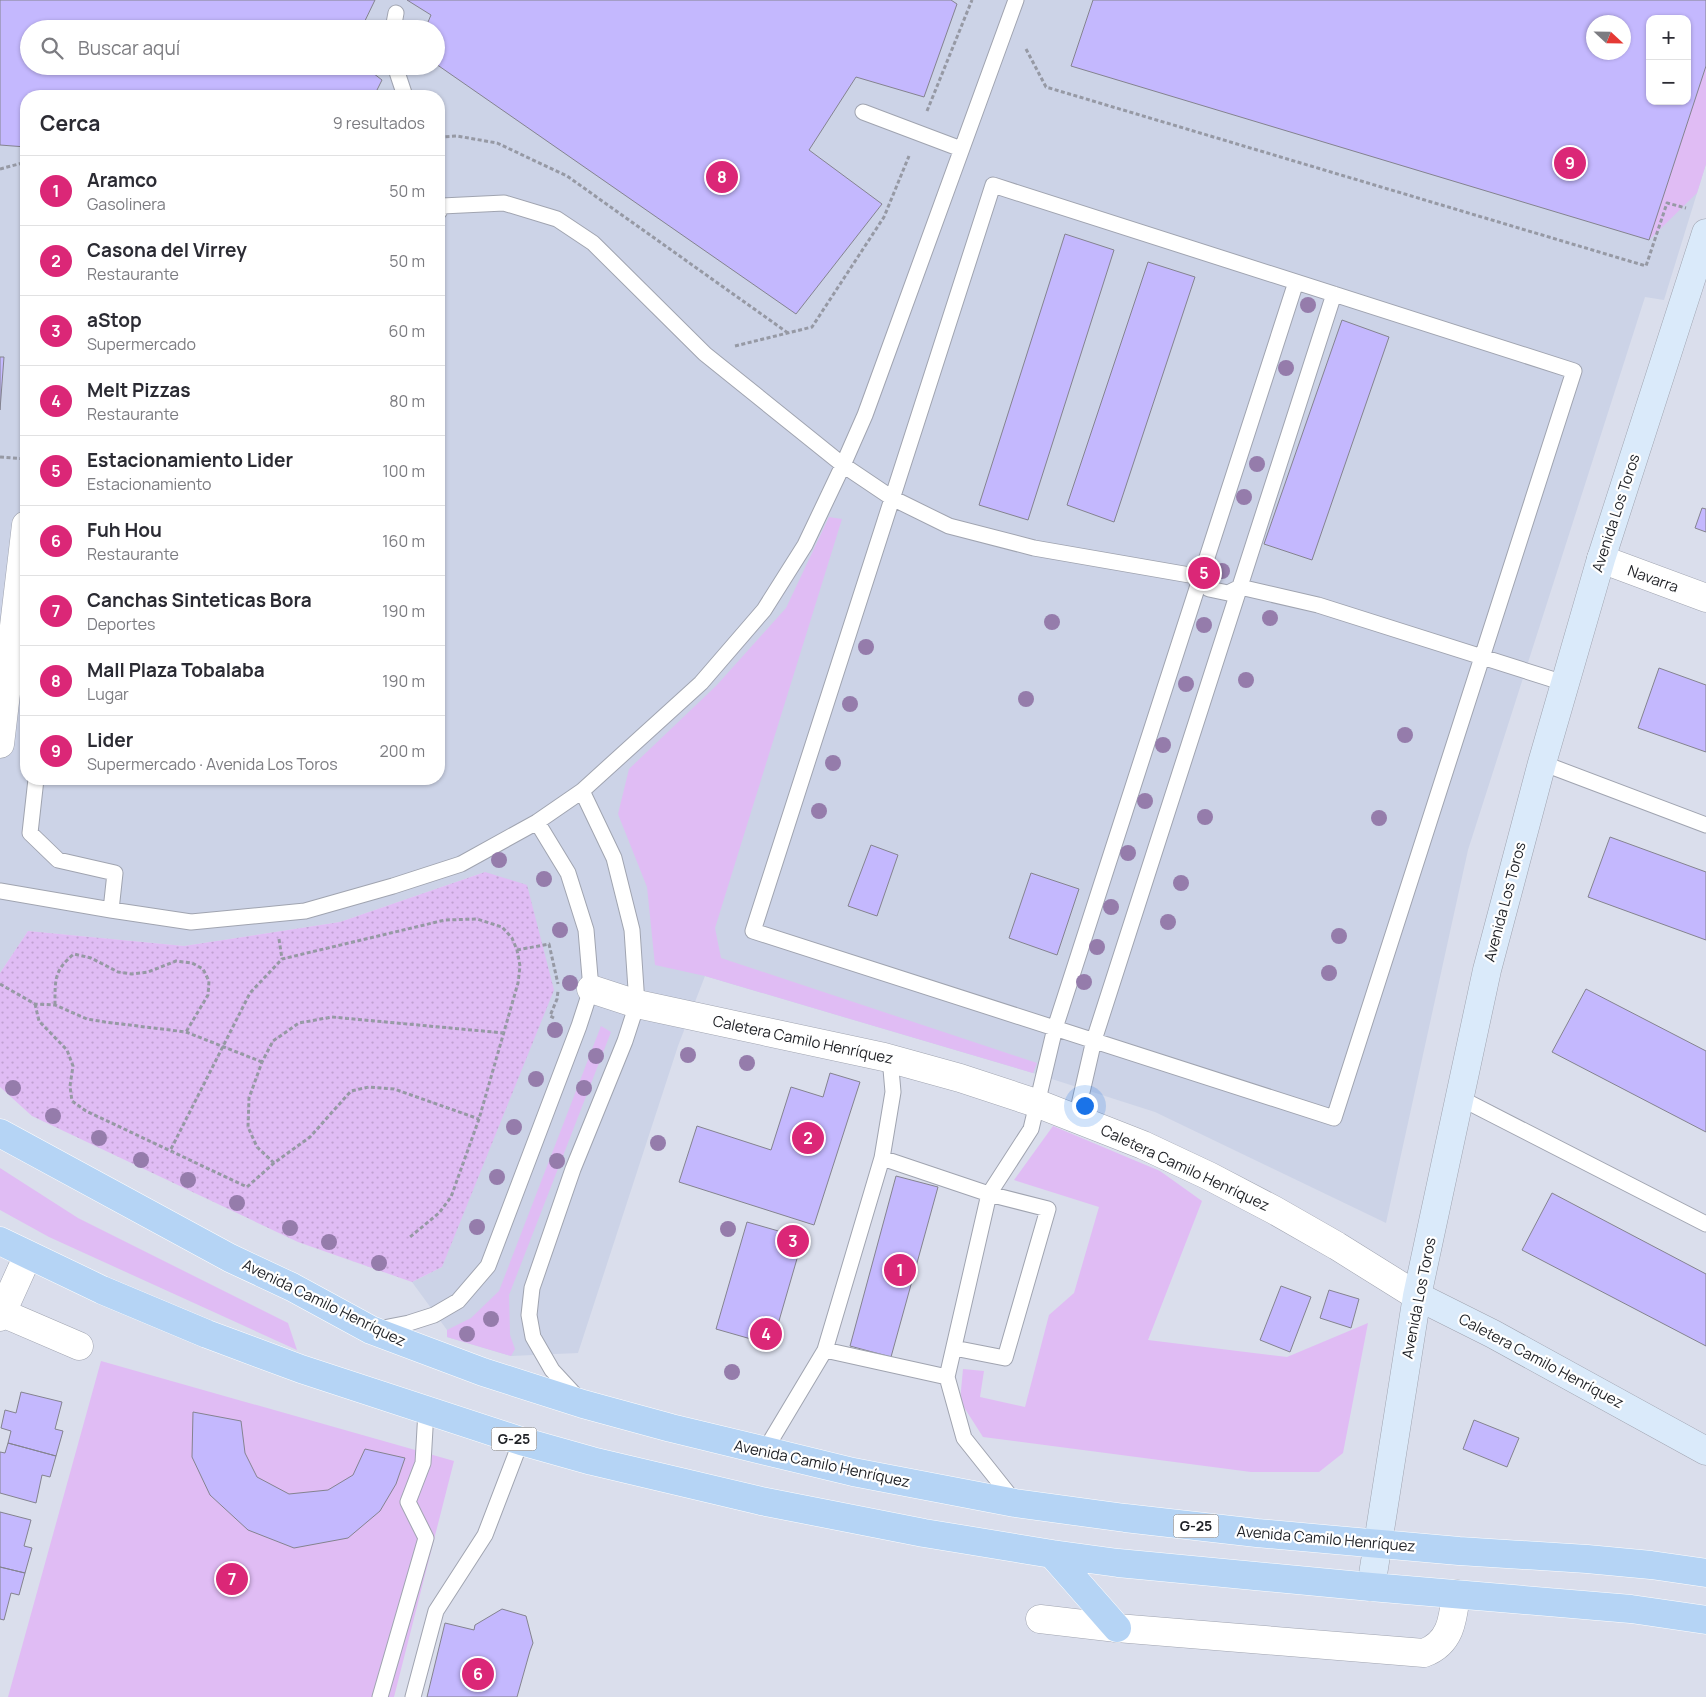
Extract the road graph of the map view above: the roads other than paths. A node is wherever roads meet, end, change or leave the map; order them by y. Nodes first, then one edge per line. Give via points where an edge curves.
1 (1016, 0) edge
2 (396, 13) dead end
3 (395, 20) edge
4 (398, 75) edge
5 (403, 90) edge
6 (863, 112) dead end
7 (962, 149) junction
8 (445, 204) edge
9 (1706, 233) edge
10 (1296, 282) junction
11 (1334, 294) junction
12 (843, 465) junction
13 (892, 498) junction
14 (1600, 559) junction
15 (20, 575) edge
16 (1200, 577) junction
17 (1240, 587) junction
18 (1706, 598) edge
19 (1482, 658) junction
20 (1564, 683) junction
21 (0, 744) edge
22 (1542, 763) junction
23 (35, 785) edge
24 (582, 791) junction
25 (537, 822) junction
26 (1706, 825) edge
27 (0, 891) edge
28 (111, 910) junction
29 (591, 989) junction
30 (637, 1004) junction
31 (1055, 1028) junction
32 (1094, 1040) junction
33 (884, 1057) junction
34 (1460, 1098) junction
35 (1036, 1103) junction
36 (1076, 1118) junction
37 (0, 1132) edge
38 (882, 1158) junction
39 (989, 1194) junction
40 (1706, 1224) edge
41 (0, 1241) edge
42 (28, 1255) junction
43 (1417, 1296) junction
44 (1, 1314) edge
45 (371, 1330) junction
46 (79, 1346) dead end
47 (954, 1348) junction
48 (825, 1350) junction
49 (947, 1377) junction
50 (583, 1404) junction
51 (426, 1411) junction
52 (521, 1441) junction
53 (1706, 1451) edge
54 (764, 1452) junction
55 (1015, 1502) junction
56 (1378, 1544) junction
57 (1052, 1554) junction
58 (1706, 1573) edge
59 (1370, 1587) junction
60 (1456, 1594) junction
61 (1040, 1619) dead end
62 (1706, 1620) edge
63 (1117, 1628) junction
64 (380, 1697) edge
65 (413, 1697) edge

1 - 7 lane
2 - 3 lane
4 - 5 lane
6 - 7 lane
7 - 12 lane via 865,414
8 - 12 lane via 504,202 557,219 593,243 705,354
9 - 14 main road, Avenida Los Toros
10 - 11 lane
10 - 13 lane via 993,185
10 - 16 lane
11 - 17 lane
11 - 19 lane via 1574,371
12 - 13 lane
12 - 24 lane via 806,545 764,610 701,683
13 - 16 lane via 949,526 1034,548
13 - 31 lane via 753,931
14 - 18 street, Navarra
14 - 20 main road, Avenida Los Toros
15 - 21 street
16 - 17 lane via 1209,589 1228,593
16 - 31 lane
17 - 19 lane via 1318,605
17 - 32 lane
19 - 20 lane
19 - 32 lane via 1334,1118
20 - 22 main road, Avenida Los Toros
22 - 26 lane
22 - 34 main road, Avenida Los Toros via 1487,970
23 - 28 lane via 30,833 58,860 115,873
24 - 25 lane
24 - 30 lane via 614,858 632,930
25 - 28 lane via 461,864 305,911 191,922
25 - 29 lane via 568,873 586,930
27 - 28 lane
29 - 30 street, Caletera Camilo Henríquez
29 - 45 lane via 488,1266 458,1301 434,1315
30 - 33 street, Caletera Camilo Henríquez
30 - 50 lane via 573,1168 532,1288 529,1315 533,1337 552,1370
31 - 32 lane
31 - 35 lane
32 - 36 lane
33 - 35 street, Caletera Camilo Henríquez
33 - 38 lane via 891,1069 893,1092
34 - 40 lane
34 - 43 main road, Avenida Los Toros
35 - 36 street, Caletera Camilo Henríquez
35 - 39 lane via 1031,1129
36 - 43 street, Caletera Camilo Henríquez via 1210,1176 1337,1246
37 - 45 main road, Avenida Camilo Henríquez / G-25 via 230,1258 292,1286
38 - 39 lane
38 - 48 lane
39 - 47 lane
39 - 47 lane via 1048,1208 1005,1358
41 - 42 main road, G-25
42 - 44 street
42 - 51 main road, G-25 via 207,1334
43 - 53 main road, Caletera Camilo Henríquez
43 - 56 main road, Avenida Los Toros
44 - 46 street
45 - 50 main road, Avenida Camilo Henríquez / G-25 via 482,1372
47 - 49 lane
48 - 49 lane
48 - 54 lane
49 - 55 lane via 964,1438
50 - 54 main road, Avenida Camilo Henríquez / G-25
51 - 52 main road, G-25
51 - 64 lane via 423,1463 408,1502 426,1538
52 - 57 main road, G-25 via 761,1501 915,1532
52 - 65 lane via 485,1534 436,1611
54 - 55 main road, Avenida Camilo Henríquez / G-25
55 - 56 main road, Avenida Camilo Henríquez / G-25 via 1125,1518
56 - 58 main road, Avenida Camilo Henríquez / G-25 via 1587,1559
56 - 59 main road, Avenida Los Toros
57 - 59 main road, G-25
57 - 63 main road
59 - 60 main road, G-25
60 - 62 main road, G-25 via 1631,1608
60 - 63 street via 1454,1612 1444,1640 1424,1653
61 - 63 street

